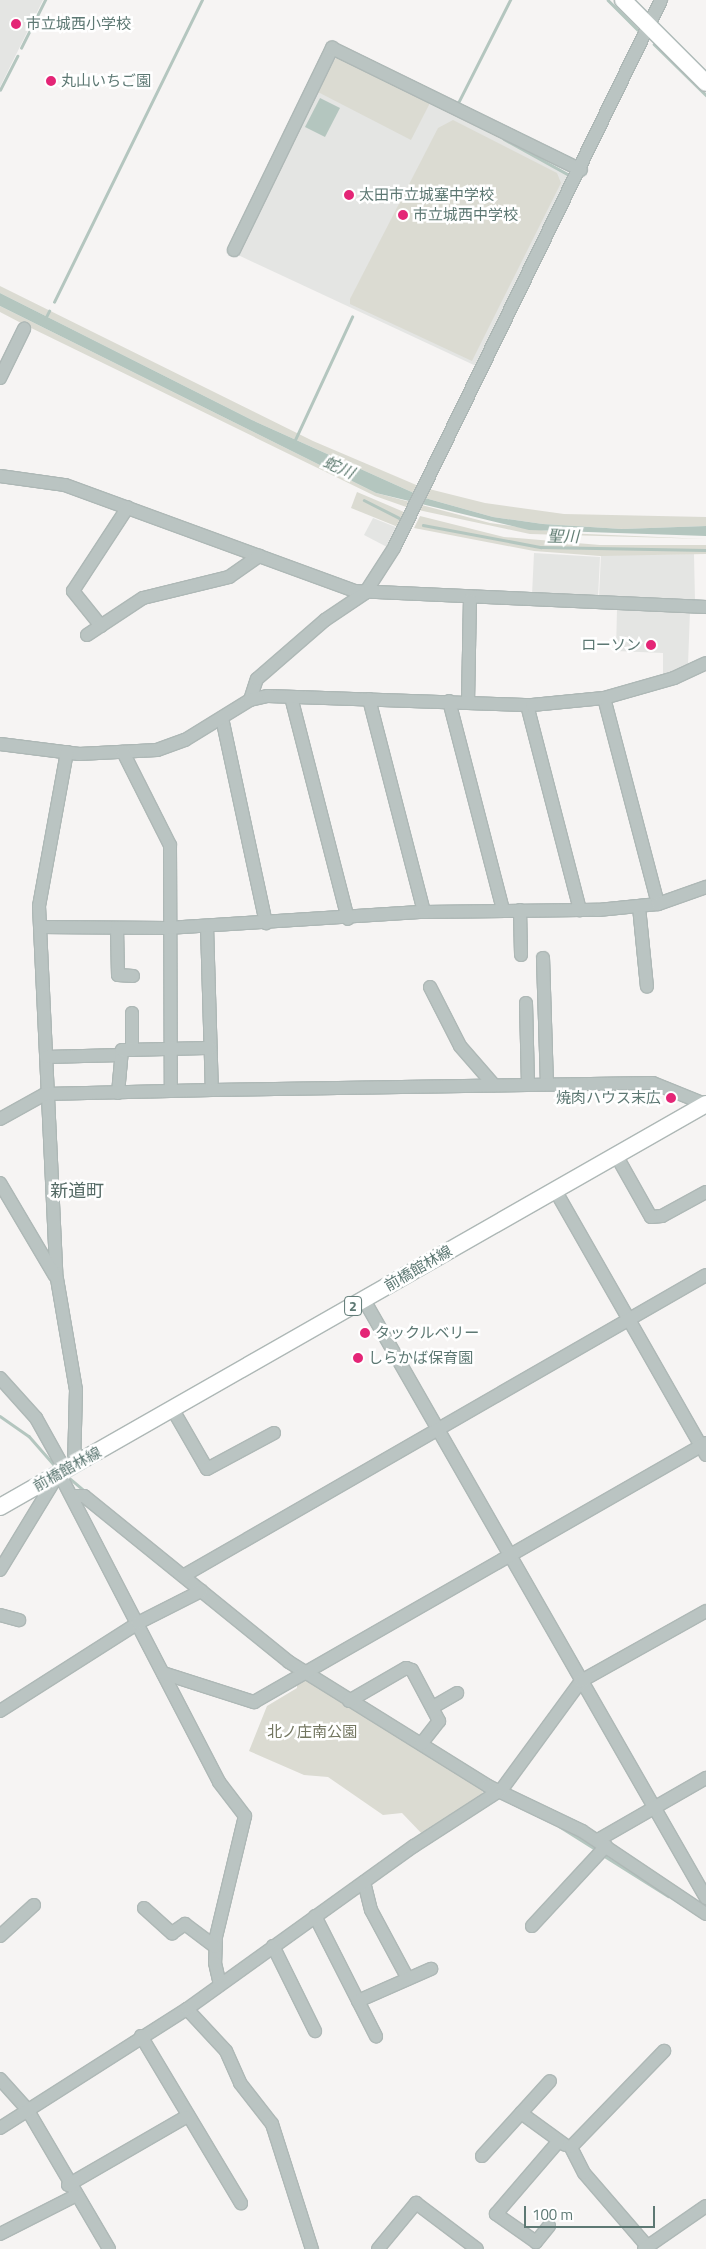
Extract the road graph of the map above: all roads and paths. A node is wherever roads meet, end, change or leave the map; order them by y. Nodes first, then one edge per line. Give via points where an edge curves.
1 (623, 0) edge
2 (661, 0) edge
3 (649, 26) junction
4 (706, 83) edge
5 (581, 170) junction
6 (234, 250) dead end
7 (24, 329) dead end
8 (0, 378) edge
9 (0, 476) edge
10 (128, 507) junction
11 (259, 556) junction
12 (365, 593) junction
13 (470, 600) junction
14 (706, 607) edge
15 (101, 626) junction
16 (87, 635) dead end
17 (706, 663) edge
18 (291, 697) junction
19 (604, 698) junction
20 (370, 699) junction
21 (250, 700) junction
22 (449, 701) junction
23 (468, 702) junction
24 (527, 705) junction
25 (222, 718) junction
26 (0, 744) edge
27 (67, 752) junction
28 (124, 752) junction
29 (706, 887) edge
30 (658, 904) junction
31 (639, 907) junction
32 (503, 910) junction
33 (520, 910) junction
34 (580, 910) junction
35 (424, 912) junction
36 (348, 919) junction
37 (266, 923) junction
38 (207, 926) junction
39 (41, 928) junction
40 (117, 928) junction
41 (168, 928) junction
42 (521, 955) dead end
43 (543, 958) dead end
44 (133, 976) dead end
45 (430, 987) dead end
46 (647, 987) dead end
47 (526, 1004) dead end
48 (132, 1013) dead end
49 (169, 1048) junction
50 (210, 1048) junction
51 (126, 1052) junction
52 (46, 1057) junction
53 (528, 1084) junction
54 (547, 1084) junction
55 (494, 1085) junction
56 (212, 1090) junction
57 (171, 1091) junction
58 (118, 1093) junction
59 (45, 1094) junction
60 (706, 1104) edge
61 (0, 1119) edge
62 (616, 1156) junction
63 (0, 1183) edge
64 (555, 1190) junction
65 (706, 1192) edge
66 (706, 1275) edge
67 (57, 1279) junction
68 (364, 1300) junction
69 (629, 1320) junction
70 (0, 1378) edge
71 (173, 1410) junction
72 (438, 1429) junction
73 (274, 1433) dead end
74 (704, 1448) edge
75 (66, 1470) junction
76 (74, 1496) junction
77 (0, 1507) edge
78 (510, 1556) junction
79 (0, 1570) edge
80 (183, 1576) junction
81 (201, 1591) junction
82 (706, 1611) edge
83 (0, 1615) edge
84 (18, 1620) dead end
85 (138, 1623) junction
86 (306, 1672) junction
87 (163, 1673) junction
88 (582, 1681) junction
89 (457, 1693) dead end
90 (349, 1701) junction
91 (433, 1708) junction
92 (0, 1711) edge
93 (421, 1744) junction
94 (706, 1778) edge
95 (502, 1789) junction
96 (654, 1808) junction
97 (602, 1843) junction
98 (364, 1882) junction
99 (706, 1898) edge
100 (34, 1905) dead end
101 (144, 1908) dead end
102 (706, 1914) edge
103 (315, 1916) junction
104 (532, 1926) dead end
105 (0, 1936) edge
106 (273, 1946) junction
107 (215, 1947) junction
108 (431, 1969) dead end
109 (408, 1979) junction
110 (220, 1984) junction
111 (358, 2001) junction
112 (187, 2008) junction
113 (315, 2031) dead end
114 (141, 2036) junction
115 (376, 2036) dead end
116 (664, 2051) dead end
117 (0, 2079) edge
118 (550, 2081) dead end
119 (27, 2109) junction
120 (521, 2113) junction
121 (186, 2117) junction
122 (0, 2128) edge
123 (558, 2142) junction
124 (571, 2147) junction
125 (482, 2156) dead end
126 (68, 2185) junction
127 (75, 2196) junction
128 (241, 2203) dead end
129 (706, 2206) edge
130 (549, 2226) dead end
131 (0, 2234) edge
132 (539, 2246) edge
133 (646, 2248) edge
134 (109, 2249) edge
135 (312, 2249) edge
136 (378, 2249) edge
137 (477, 2249) edge

1 - 3 main road
2 - 3 street
3 - 4 main road
3 - 5 street
5 - 6 street via 332,48
5 - 12 street via 426,486
7 - 8 street
9 - 10 street via 65,486
10 - 11 street
10 - 15 street via 73,591
11 - 12 street
11 - 15 street via 254,563 214,582 143,598
12 - 13 street
12 - 21 street via 325,620 257,679
13 - 14 street
13 - 23 street
15 - 16 street
17 - 19 street via 674,678
18 - 20 street
18 - 21 street
18 - 36 street
19 - 24 street
19 - 30 street
20 - 22 street
20 - 35 street
21 - 25 street
22 - 23 street
22 - 32 street
23 - 24 street
24 - 34 street
25 - 28 street via 169,747
25 - 37 street
26 - 27 street
27 - 28 street
27 - 39 street via 39,906
28 - 41 street via 170,845
29 - 30 street
30 - 31 street
31 - 34 street
31 - 46 street
32 - 33 street
32 - 35 street
33 - 34 street
33 - 42 street
35 - 36 street
36 - 37 street
37 - 38 street
38 - 41 street
38 - 50 street
39 - 40 street
39 - 52 street
40 - 41 street
40 - 44 street via 118,975
41 - 49 street
43 - 54 street
45 - 55 street via 460,1046
47 - 53 street
48 - 51 street
49 - 50 street
49 - 51 street
49 - 57 street
50 - 56 street
51 - 52 street
51 - 58 street
52 - 59 street
53 - 54 street
53 - 55 street
54 - 60 street via 653,1083
55 - 56 street
56 - 57 street
57 - 58 street
58 - 59 street
59 - 61 street
59 - 67 street
60 - 62 main road, 前橋館林線 / 2
62 - 64 main road, 前橋館林線 / 2
62 - 65 street via 651,1217 662,1216
63 - 67 street
64 - 68 main road, 前橋館林線 / 2
64 - 69 street
66 - 69 street
67 - 75 street via 76,1390
68 - 71 main road, 前橋館林線 / 2
68 - 72 street
69 - 72 street
69 - 74 street
70 - 75 street via 36,1418
71 - 73 street via 207,1470
71 - 75 main road, 前橋館林線 / 2
72 - 78 street
72 - 80 street
74 - 78 street
75 - 76 street
75 - 77 main road, 前橋館林線 / 2
75 - 79 street
76 - 80 street via 84,1496
76 - 85 street
78 - 86 street
78 - 88 street
80 - 81 street
81 - 85 street
81 - 86 street
82 - 88 street
83 - 84 street
85 - 87 street
85 - 92 street
86 - 87 street via 254,1702
86 - 90 street
87 - 107 street via 219,1782 245,1816
88 - 95 street
88 - 96 street
89 - 91 street
90 - 91 street via 406,1668
90 - 93 street
91 - 93 street via 439,1721
93 - 95 street via 488,1786
94 - 96 street
95 - 97 street
95 - 98 street
96 - 97 street
96 - 99 street
97 - 102 street
97 - 104 street
98 - 103 street
98 - 109 street via 371,1910
100 - 105 street
101 - 107 street via 172,1933 184,1924
103 - 106 street
103 - 111 street
106 - 110 street
106 - 113 street
107 - 110 street
108 - 109 street
109 - 111 street
110 - 112 street
111 - 115 street
112 - 114 street
112 - 135 street via 226,2051 240,2083 272,2124
114 - 119 street
114 - 121 street
116 - 124 street
117 - 119 street
118 - 120 street
119 - 122 street
119 - 126 street
120 - 123 street
120 - 125 street
121 - 126 street
121 - 128 street
123 - 124 street
123 - 132 street via 496,2214
124 - 133 street via 584,2174
126 - 127 street
127 - 131 street
127 - 134 street
129 - 133 street
130 - 132 street
136 - 137 street via 416,2203

